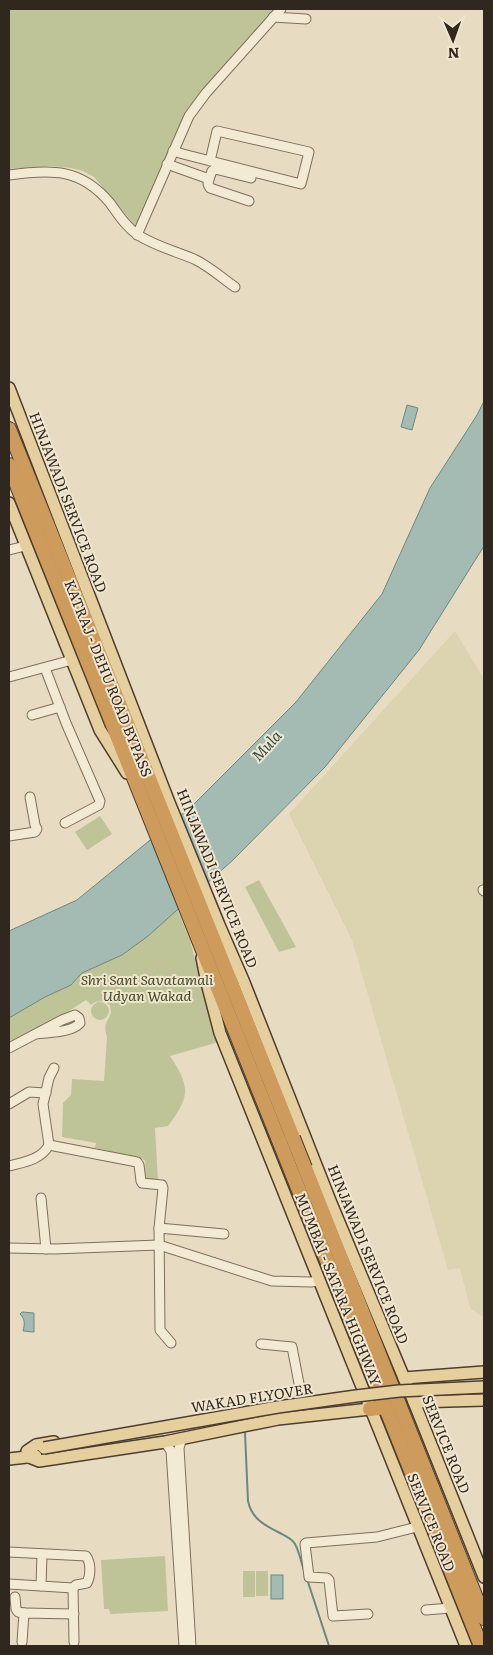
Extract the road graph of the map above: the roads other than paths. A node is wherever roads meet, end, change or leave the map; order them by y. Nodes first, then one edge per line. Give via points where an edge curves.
1 (280, 9) edge
2 (273, 17) junction
3 (306, 19) dead end
4 (173, 151) junction
5 (210, 161) junction
6 (167, 164) junction
7 (9, 175) edge
8 (251, 178) dead end
9 (209, 179) junction
10 (249, 200) dead end
11 (137, 235) junction
12 (235, 288) dead end
13 (9, 388) edge
14 (9, 430) edge
15 (9, 465) edge
16 (9, 504) edge
17 (25, 546) junction
18 (9, 550) edge
19 (72, 660) junction
20 (45, 668) junction
21 (9, 677) edge
22 (60, 707) junction
23 (32, 715) dead end
24 (128, 727) junction
25 (147, 743) junction
26 (140, 793) junction
27 (30, 797) dead end
28 (158, 804) junction
29 (65, 823) dead end
30 (9, 836) edge
31 (205, 931) junction
32 (36, 1034) dead end
33 (9, 1048) edge
34 (54, 1068) dead end
35 (46, 1093) junction
36 (9, 1104) edge
37 (293, 1141) junction
38 (49, 1145) junction
39 (311, 1153) junction
40 (271, 1161) junction
41 (9, 1166) edge
42 (299, 1170) junction
43 (41, 1198) dead end
44 (159, 1228) junction
45 (224, 1234) dead end
46 (159, 1245) junction
47 (9, 1248) edge
48 (46, 1249) junction
49 (319, 1281) junction
50 (171, 1343) dead end
51 (261, 1344) dead end
52 (484, 1372) edge
53 (404, 1378) junction
54 (361, 1387) junction
55 (484, 1387) edge
56 (484, 1392) edge
57 (302, 1399) junction
58 (484, 1400) edge
59 (439, 1401) junction
60 (414, 1402) junction
61 (274, 1403) junction
62 (385, 1408) junction
63 (370, 1409) junction
64 (278, 1419) junction
65 (422, 1420) junction
66 (182, 1438) junction
67 (165, 1442) junction
68 (45, 1451) junction
69 (9, 1453) edge
70 (28, 1454) junction
71 (9, 1459) edge
72 (417, 1527) junction
73 (181, 1539) junction
74 (9, 1552) edge
75 (42, 1554) junction
76 (183, 1576) junction
77 (484, 1577) edge
78 (12, 1584) edge
79 (41, 1586) junction
80 (73, 1588) junction
81 (12, 1597) edge
82 (450, 1608) junction
83 (426, 1610) dead end
84 (24, 1614) junction
85 (74, 1614) junction
86 (368, 1614) dead end
87 (484, 1618) edge
88 (22, 1642) dead end
89 (74, 1642) dead end
90 (184, 1646) edge
91 (190, 1646) edge
92 (466, 1646) edge
93 (481, 1646) edge

1 - 2 street
2 - 3 street
2 - 4 street via 206,93 189,116
4 - 5 street
4 - 6 street
5 - 5 street via 301,184 309,152 217,131
6 - 9 street
6 - 11 street
7 - 11 street via 49,171 78,178 96,187
8 - 9 street via 215,169
9 - 10 street via 210,188
11 - 12 street via 195,260
13 - 25 main road, HINJAWADI SERVICE ROAD
14 - 24 highway, KATRAJ - DEHU ROAD BYPASS
15 - 26 highway, KATRAJ - DEHU ROAD BYPASS
16 - 17 main road
17 - 18 street
17 - 19 main road
19 - 20 street
19 - 26 main road via 100,730
20 - 21 street
20 - 22 street
22 - 23 street
22 - 29 street via 100,801 99,805
24 - 25 highway
24 - 28 highway, KATRAJ - DEHU ROAD BYPASS
25 - 28 main road, HINJAWADI SERVICE ROAD
26 - 28 highway, KATRAJ - DEHU ROAD BYPASS
27 - 30 street via 37,829
28 - 31 highway, KATRAJ - DEHU ROAD BYPASS
31 - 37 highway, MUMBAI - SATARA HIGHWAY
31 - 37 main road, HINJAWADI SERVICE ROAD via 243,980
31 - 40 main road, SERVICE ROAD via 207,983 220,1034
32 - 33 street
34 - 35 street
35 - 36 street via 29,1092
35 - 38 street via 42,1104
37 - 39 main road, HINJAWADI SERVICE ROAD
37 - 40 main road
37 - 42 highway, MUMBAI - SATARA HIGHWAY, bridge
38 - 41 street via 39,1157
38 - 44 street via 137,1162 142,1183 159,1184 163,1188
39 - 40 main road
39 - 53 main road, HINJAWADI SERVICE ROAD
40 - 49 main road, SERVICE ROAD
42 - 62 highway, MUMBAI - SATARA HIGHWAY
42 - 87 highway, MUMBAI - SATARA HIGHWAY
43 - 48 street
44 - 45 street
44 - 46 street
46 - 48 street
46 - 49 street via 272,1281
46 - 50 street via 160,1330
47 - 48 street
49 - 54 main road, SERVICE ROAD
51 - 57 street via 292,1347
52 - 53 main road
53 - 60 main road, SERVICE ROAD
54 - 57 main road via 350,1393
54 - 63 main road, SERVICE ROAD
55 - 68 main road, WAKAD FLYOVER, bridge via 400,1391 235,1414
56 - 68 main road, WAKAD FLYOVER via 405,1396 277,1411
57 - 61 main road
58 - 59 main road
59 - 60 main road
59 - 65 main road
60 - 65 main road, SERVICE ROAD
61 - 64 main road
61 - 70 main road via 36,1445
62 - 63 highway
62 - 93 highway, MUMBAI - SATARA HIGHWAY
63 - 64 main road
63 - 72 main road, SERVICE ROAD
64 - 66 main road
65 - 77 main road, SERVICE ROAD
66 - 67 main road
66 - 73 street via 179,1448
67 - 70 main road via 39,1461
67 - 73 street via 172,1451
68 - 70 main road, WAKAD FLYOVER
69 - 70 main road
70 - 71 main road
72 - 82 main road, SERVICE ROAD
72 - 86 street via 383,1536 305,1544 308,1576 330,1580 334,1616
73 - 76 street
74 - 75 street
75 - 79 street
75 - 80 street via 88,1558 90,1579
76 - 90 street
76 - 91 street
78 - 79 street
78 - 81 street
79 - 80 street
80 - 85 street
81 - 84 street via 18,1612
82 - 83 street
82 - 92 main road, SERVICE ROAD
84 - 85 street
84 - 88 street
85 - 89 street

